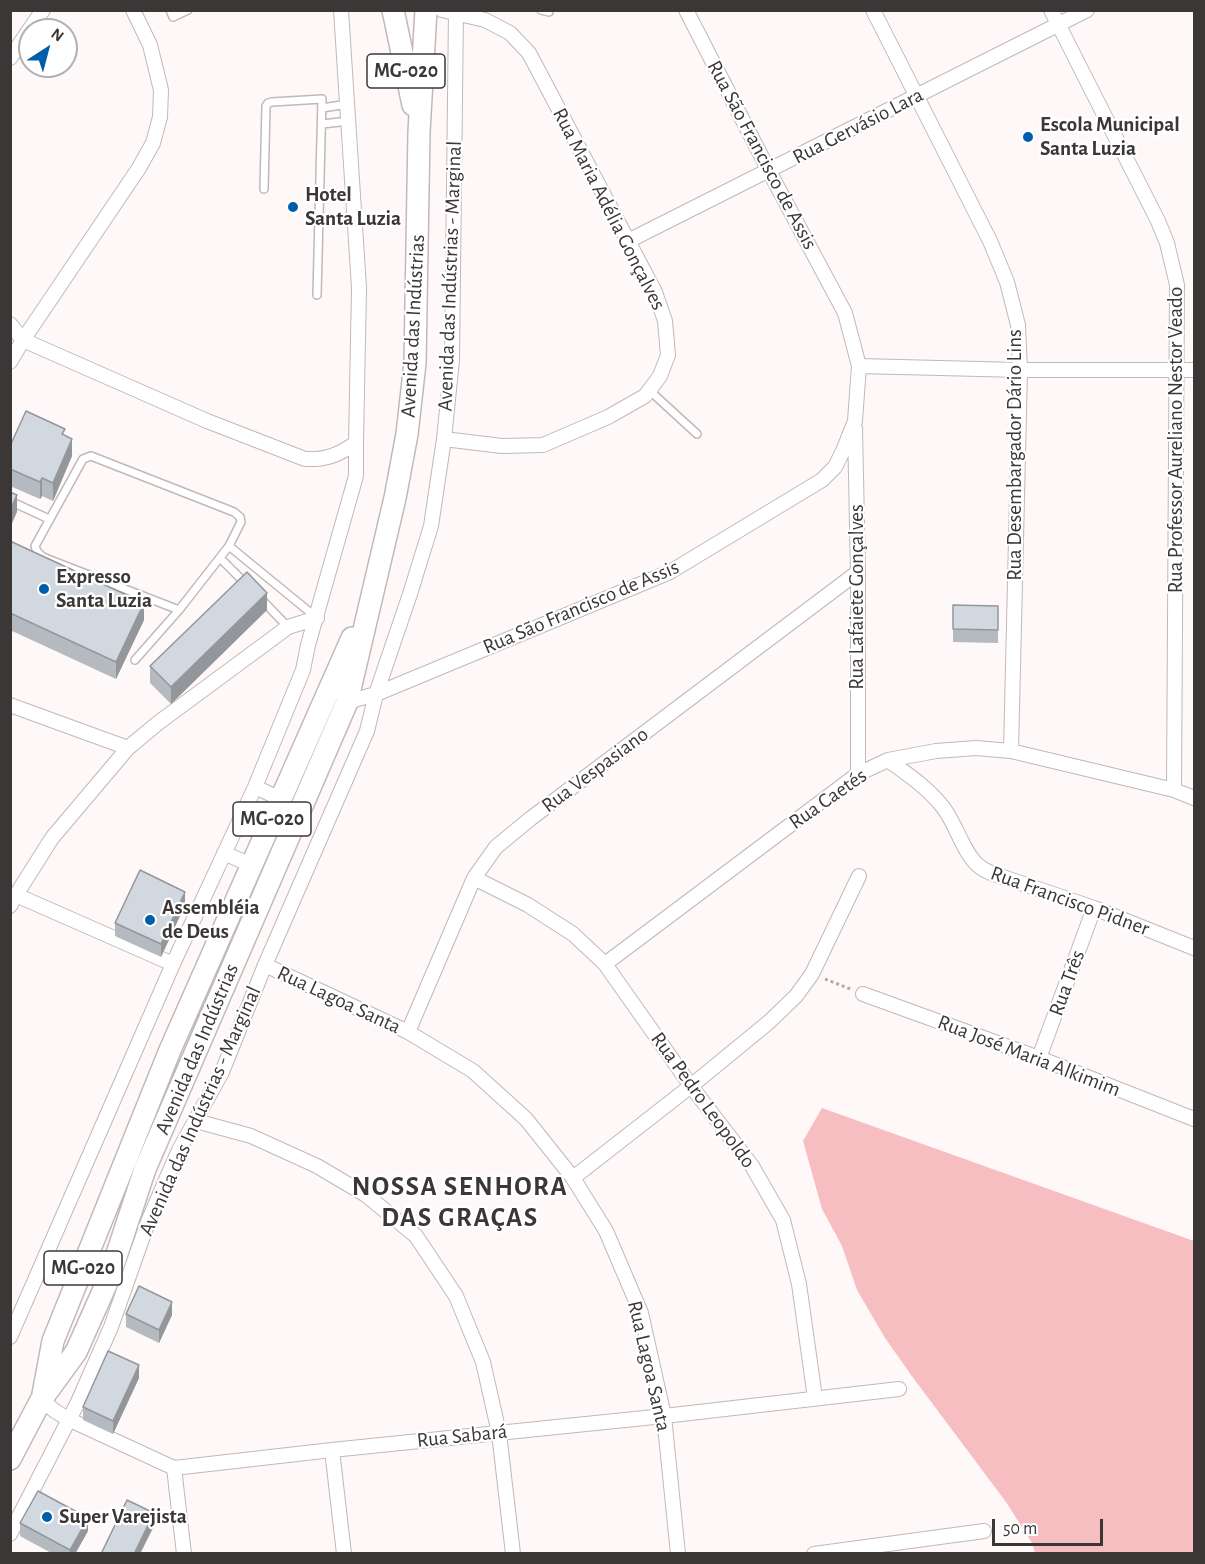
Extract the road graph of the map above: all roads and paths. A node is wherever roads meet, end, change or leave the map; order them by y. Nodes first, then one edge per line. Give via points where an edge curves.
1 (43, 10) edge
2 (133, 10) edge
3 (171, 10) edge
4 (188, 10) edge
5 (341, 10) edge
6 (393, 10) edge
7 (426, 10) edge
8 (686, 10) edge
9 (873, 10) edge
10 (1051, 10) edge
11 (1087, 10) edge
12 (451, 11) edge
13 (1059, 25) junction
14 (10, 58) edge
15 (917, 96) junction
16 (348, 105) junction
17 (322, 108) junction
18 (349, 121) junction
19 (322, 124) junction
20 (419, 132) junction
21 (769, 171) junction
22 (264, 189) dead end
23 (628, 241) junction
24 (317, 295) dead end
25 (10, 324) edge
26 (22, 340) junction
27 (10, 362) edge
28 (859, 366) junction
29 (1020, 370) junction
30 (1177, 370) junction
31 (1194, 370) edge
32 (649, 390) junction
33 (855, 421) junction
34 (697, 434) dead end
35 (444, 439) junction
36 (356, 443) junction
37 (10, 501) edge
38 (49, 519) junction
39 (229, 546) junction
40 (220, 558) junction
41 (858, 572) junction
42 (250, 588) edge
43 (374, 589) junction
44 (258, 596) edge
45 (179, 610) junction
46 (317, 618) junction
47 (288, 627) junction
48 (308, 645) junction
49 (135, 660) dead end
50 (376, 694) junction
51 (347, 702) junction
52 (10, 705) edge
53 (128, 748) junction
54 (1011, 751) junction
55 (888, 760) junction
56 (858, 774) junction
57 (255, 787) junction
58 (1174, 790) junction
59 (1194, 798) edge
60 (280, 799) junction
61 (224, 853) junction
62 (251, 865) junction
63 (859, 876) dead end
64 (474, 878) junction
65 (13, 901) edge
66 (1094, 908) junction
67 (1194, 948) edge
68 (173, 964) junction
69 (605, 964) junction
70 (265, 965) junction
71 (812, 974) junction
72 (863, 994) joint
73 (408, 1032) junction
74 (1039, 1058) junction
75 (691, 1086) junction
76 (1194, 1119) edge
77 (196, 1121) junction
78 (135, 1139) junction
79 (145, 1169) junction
80 (573, 1178) junction
81 (165, 1182) junction
82 (11, 1337) edge
83 (899, 1389) dead end
84 (815, 1398) junction
85 (41, 1400) junction
86 (664, 1416) junction
87 (68, 1419) junction
88 (499, 1433) junction
89 (332, 1449) junction
90 (10, 1459) edge
91 (174, 1468) junction
92 (984, 1531) dead end
93 (10, 1534) edge
94 (184, 1554) edge
95 (344, 1554) edge
96 (513, 1554) edge
97 (678, 1554) edge
98 (814, 1554) edge

1 - 14 street
2 - 26 street via 150,45 161,90 160,117 153,143
3 - 4 lane via 173,17
5 - 16 street
6 - 20 highway, Avenida das Indústrias / MG-020
7 - 20 highway, Avenida das Indústrias / MG-020
8 - 21 street, Rua São Francisco de Assis
9 - 15 street, Rua Desembargador Dário Lins
10 - 13 street, Rua Professor Aureliano Nestor Veado
11 - 13 street, Rua Gervásio Lara
12 - 23 street, Rua Maria Adélia Gonçalves via 485,20 510,33 529,53
12 - 35 street, Avenida das Indústrias - Marginal via 452,360
13 - 15 street, Rua Gervásio Lara
13 - 30 street, Rua Professor Aureliano Nestor Veado via 1167,243 1177,285
15 - 21 street, Rua Gervásio Lara
15 - 29 street, Rua Desembargador Dário Lins via 1007,282 1018,325
16 - 17 lane
16 - 18 street
17 - 19 lane
17 - 22 lane via 322,99 268,103
18 - 19 lane
18 - 36 street via 359,288
19 - 24 lane
20 - 43 highway, Avenida das Indústrias / MG-020 via 415,363 396,498
21 - 23 street, Rua Gervásio Lara
21 - 28 street, Rua São Francisco de Assis via 845,313
23 - 32 street, Rua Maria Adélia Gonçalves via 655,292 665,321 668,355
25 - 26 street
26 - 27 street
26 - 36 street via 305,459 329,458
28 - 29 street
28 - 33 street, Rua São Francisco de Assis
29 - 30 street
29 - 54 street, Rua Desembargador Dário Lins
30 - 31 street
30 - 58 street, Rua Professor Aureliano Nestor Veado
32 - 34 lane
32 - 35 street, Rua Maria Adélia Gonçalves via 608,417 543,445 502,447
33 - 41 street, Rua Lafaiete Gonçalves
33 - 50 street, Rua São Francisco de Assis via 835,466 822,480 670,572
35 - 50 street, Avenida das Indústrias - Marginal via 431,526
36 - 46 street via 356,476
37 - 38 lane
38 - 39 lane via 83,459 91,456 237,513 241,522
38 - 45 lane via 35,546 41,556
39 - 40 lane
39 - 46 lane
40 - 42 lane
40 - 45 lane
41 - 56 street, Rua Lafaiete Gonçalves
41 - 64 street, Rua Vespasiano via 530,819 496,847
43 - 51 highway, Avenida das Indústrias / MG-020
43 - 60 highway, Avenida das Indústrias / MG-020
44 - 47 lane
45 - 49 lane
46 - 47 street
46 - 48 street
47 - 48 street
47 - 53 street
48 - 57 street via 303,670
50 - 51 street, Rua São Francisco de Assis
50 - 70 street, Avenida das Indústrias - Marginal via 367,731
51 - 79 highway, Avenida das Indústrias / MG-020
52 - 53 street
53 - 65 street via 52,838
54 - 55 street, Rua Caetés via 976,748
54 - 58 street, Rua Caetés
55 - 56 street, Rua Caetés
55 - 66 street, Rua Francisco Pidner via 943,806 977,865
56 - 69 street, Rua Caetés
57 - 60 street
57 - 61 street
58 - 59 street, Rua Caetés
60 - 62 highway, Avenida das Indústrias / MG-020
61 - 62 street
61 - 68 street
62 - 78 highway, Avenida das Indústrias / MG-020
63 - 71 street
64 - 69 street, Rua Pedro Leopoldo via 528,905 573,934
64 - 73 street, Rua Vespasiano
65 - 68 street
66 - 67 street, Rua Francisco Pidner
66 - 74 street, Rua Três
68 - 82 street
69 - 75 street, Rua Pedro Leopoldo
70 - 73 street, Rua Lagoa Santa
70 - 77 street, Avenida das Indústrias - Marginal via 222,1072
71 - 72 path
71 - 75 street via 769,1022
72 - 74 street, Rua José Maria Alkimim
73 - 80 street, Rua Lagoa Santa via 473,1071 526,1119
74 - 76 street, Rua José Maria Alkimim
75 - 80 street
75 - 84 street, Rua Pedro Leopoldo via 752,1166 783,1220 799,1284
77 - 81 street, Avenida das Indústrias - Marginal
77 - 88 street via 251,1136 317,1166 366,1195 416,1236 456,1296 483,1362
78 - 79 street via 137,1158
78 - 85 highway, Avenida das Indústrias / MG-020 via 53,1341
79 - 81 street
79 - 85 highway, Avenida das Indústrias / MG-020 via 109,1278 76,1352
80 - 86 street, Rua Lagoa Santa via 606,1231 641,1313
81 - 87 street, Avenida das Indústrias - Marginal via 111,1328
83 - 84 street, Rua Sabará
84 - 86 street, Rua Sabará
85 - 87 street
85 - 90 highway, Avenida das Indústrias / MG-020
86 - 88 street, Rua Sabará
86 - 97 street, Rua Lagoa Santa
87 - 91 street
87 - 93 street, Avenida das Indústrias - Marginal
88 - 89 street, Rua Sabará
88 - 96 street
89 - 91 street, Rua Sabará
89 - 95 street
91 - 94 street
92 - 98 street

